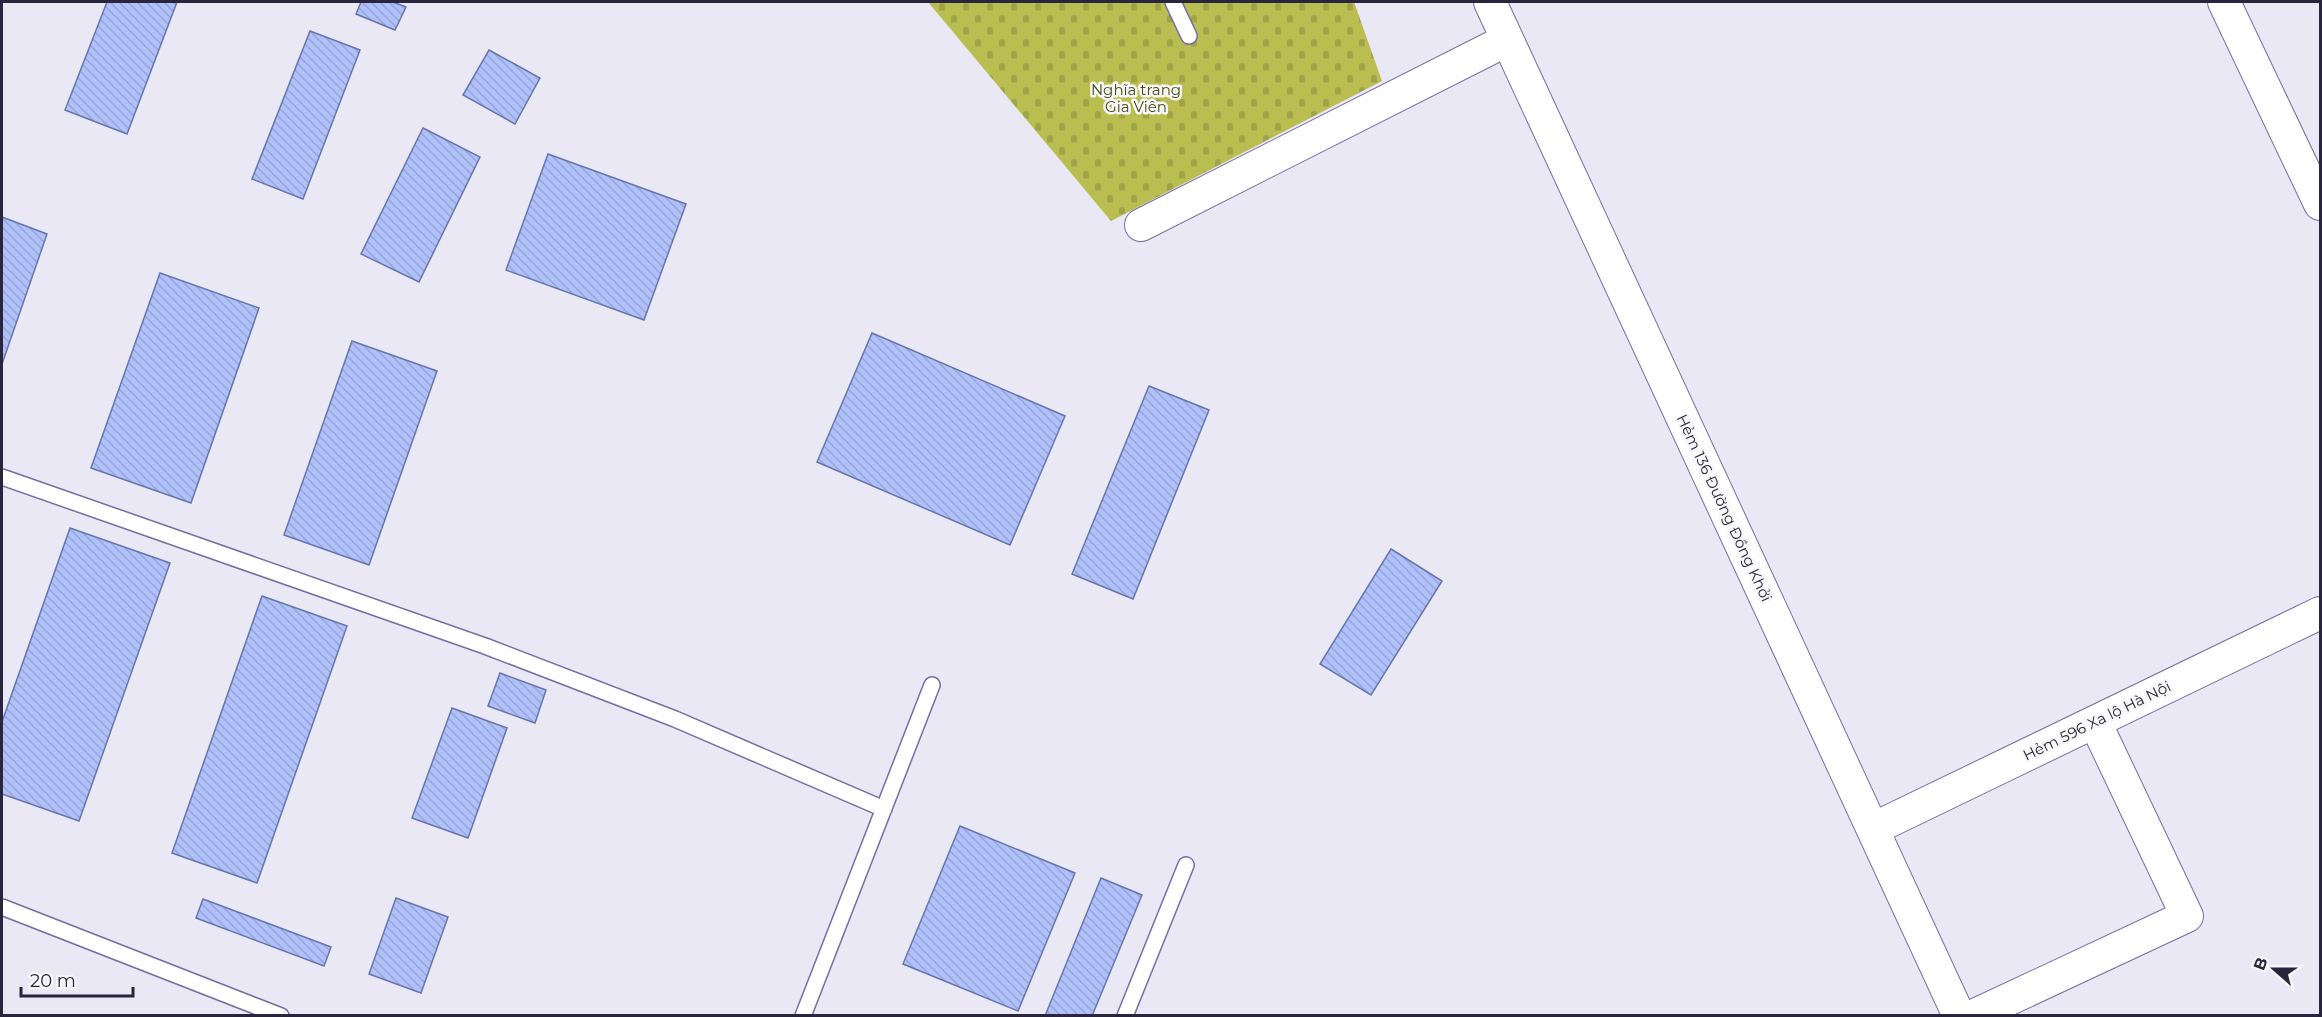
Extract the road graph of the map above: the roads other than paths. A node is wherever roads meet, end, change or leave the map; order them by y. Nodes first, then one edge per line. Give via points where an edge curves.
1 (1173, 2) edge
2 (1490, 2) edge
3 (2224, 2) edge
4 (1189, 36) dead end
5 (1507, 40) junction
6 (2320, 204) edge
7 (1141, 225) dead end
8 (2, 477) edge
9 (2320, 613) edge
10 (932, 686) dead end
11 (2095, 722) junction
12 (884, 809) junction
13 (1872, 829) junction
14 (1186, 865) dead end
15 (2, 907) edge
16 (281, 1016) edge
17 (803, 1016) edge
18 (1125, 1016) edge
19 (1959, 1016) edge
20 (1973, 1016) edge

1 - 4 lane
2 - 5 street, Hẻm 136 Đường Đồng Khởi
3 - 6 street
5 - 7 street
5 - 13 street, Hẻm 136 Đường Đồng Khởi
8 - 12 lane via 517,658
9 - 11 street, Hẻm 596 Xa lộ Hà Nội
10 - 12 lane
11 - 13 street, Hẻm 596 Xa lộ Hà Nội
11 - 20 street via 2187,916
12 - 17 lane
13 - 19 street, Hẻm 136 Đường Đồng Khởi
14 - 18 lane
15 - 16 lane

